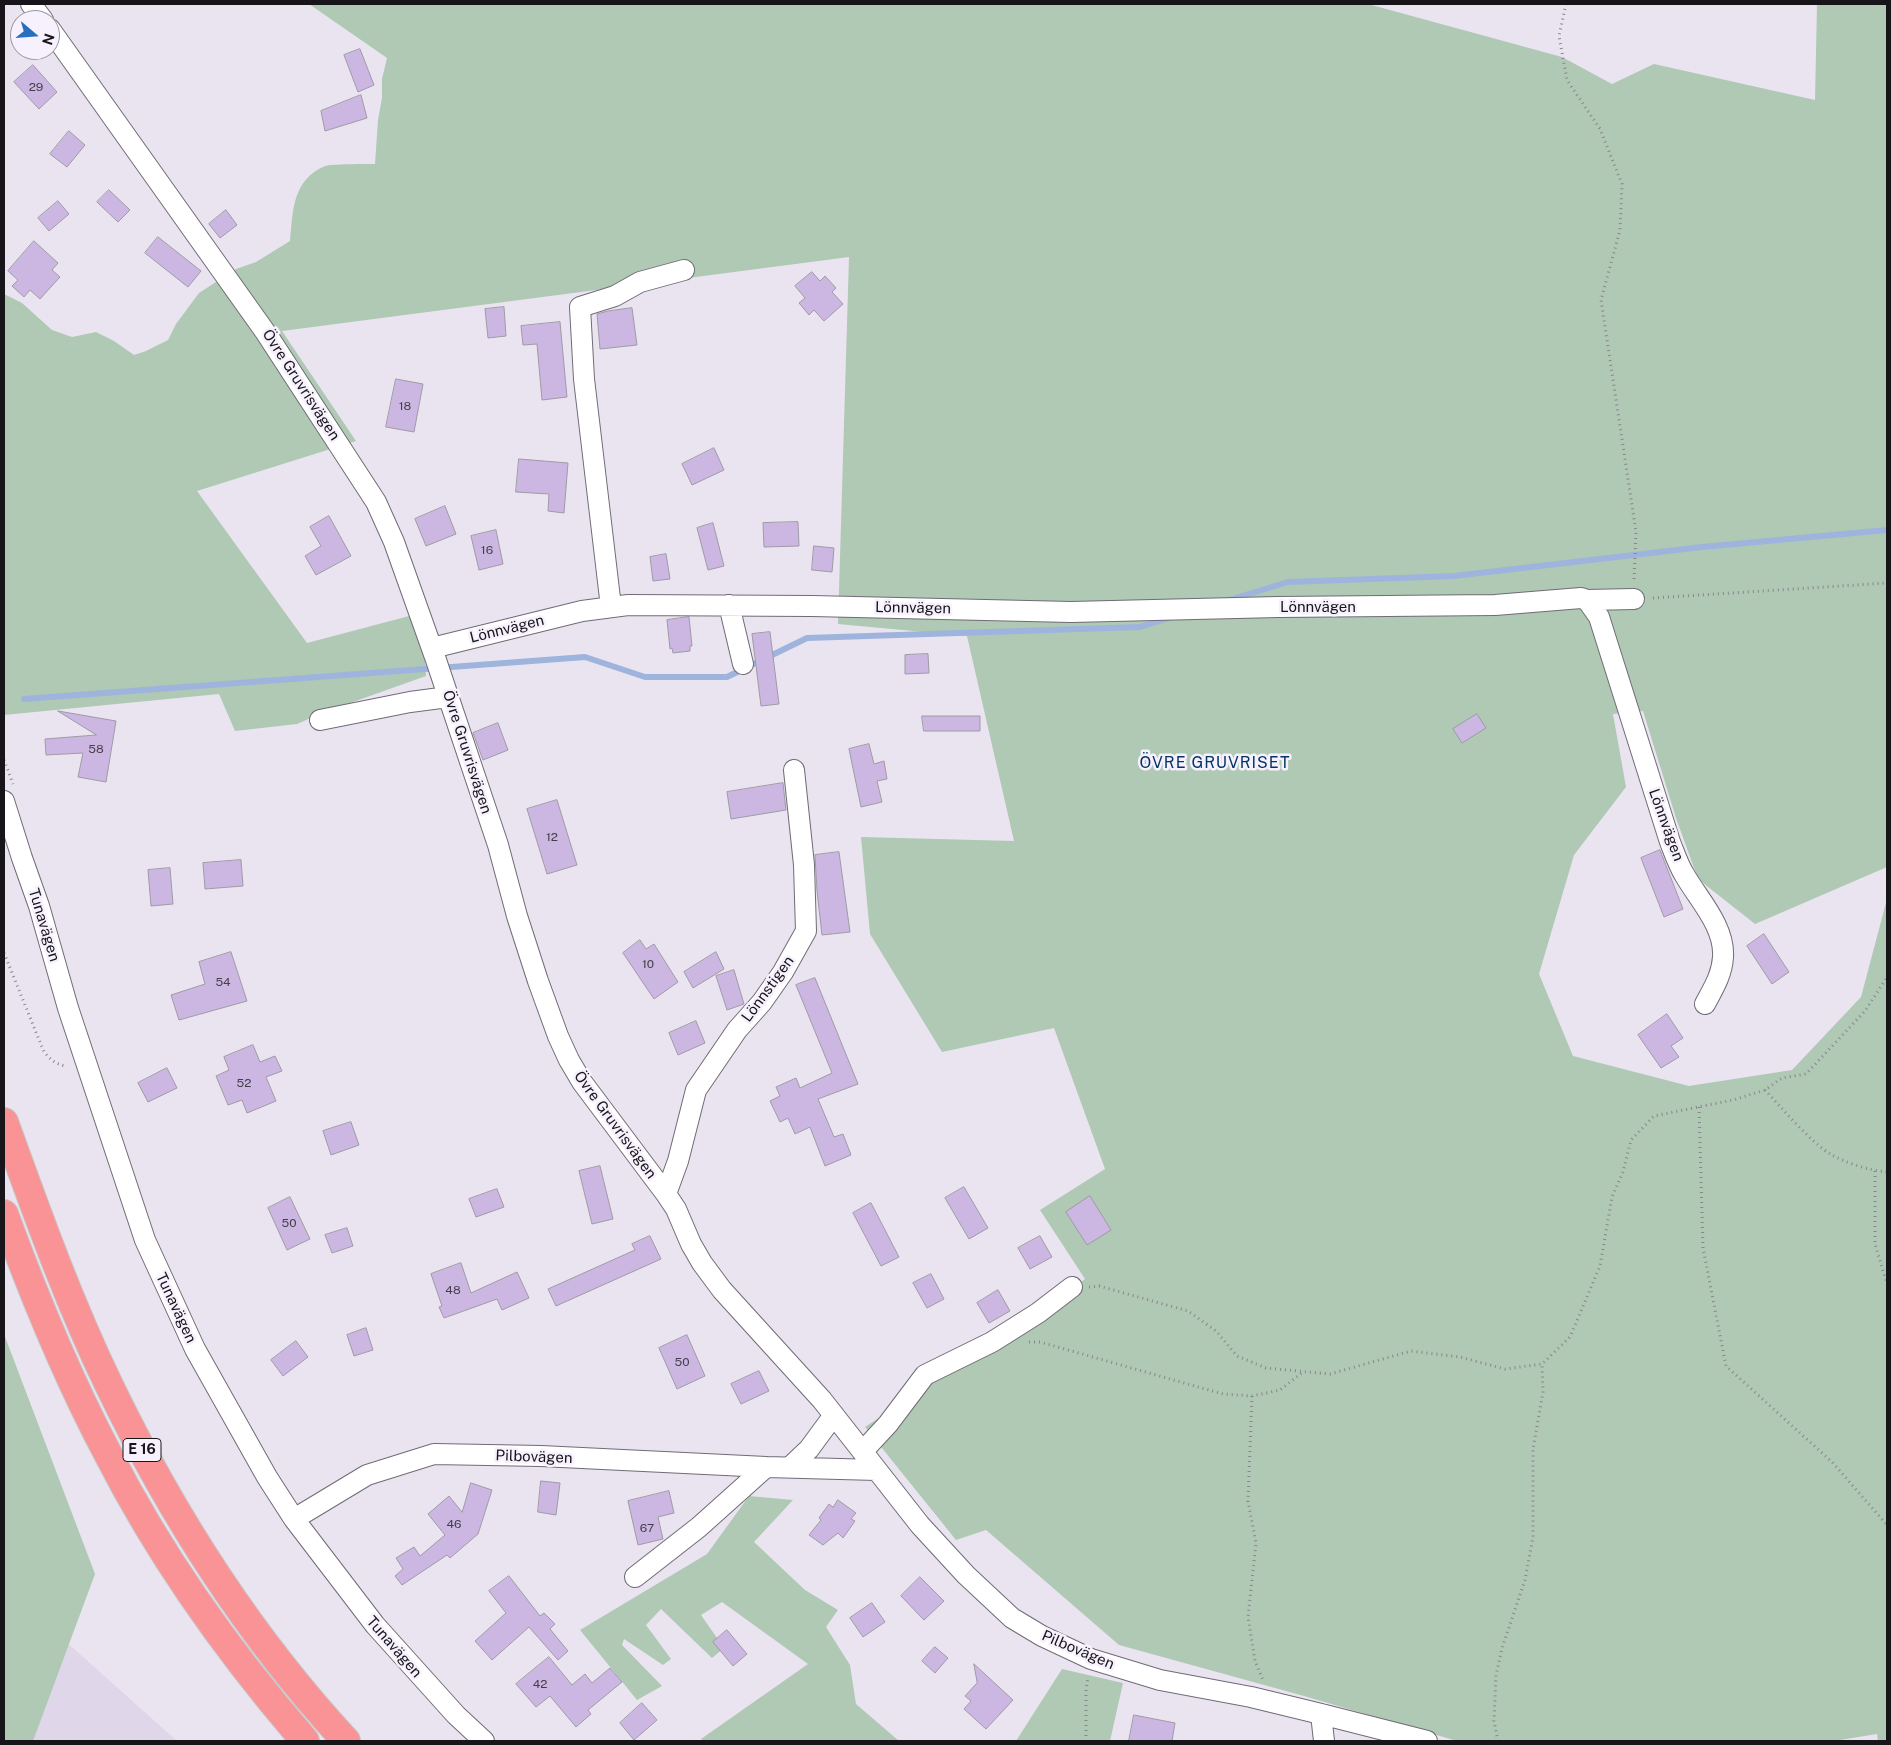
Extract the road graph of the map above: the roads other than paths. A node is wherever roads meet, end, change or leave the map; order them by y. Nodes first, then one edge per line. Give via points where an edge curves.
1 (60, 43) edge
2 (684, 270) dead end
3 (1634, 599) road end
4 (1588, 600) junction
5 (729, 605) junction
6 (611, 607) junction
7 (436, 661) junction
8 (743, 664) dead end
9 (448, 696) junction
10 (320, 720) dead end
11 (794, 770) dead end
12 (9, 794) edge
13 (1705, 1004) dead end
14 (4, 1122) edge
15 (666, 1194) junction
16 (4, 1214) edge
17 (1072, 1287) dead end
18 (834, 1415) junction
19 (863, 1452) junction
20 (766, 1467) junction
21 (790, 1467) junction
22 (877, 1470) junction
23 (294, 1519) junction
24 (635, 1577) dead end
25 (1321, 1714) junction
26 (305, 1741) edge
27 (346, 1741) edge
28 (484, 1741) edge
29 (1324, 1741) edge
30 (1427, 1741) edge

1 - 7 street, Övre Gruvrisvägen via 257,319 367,488 394,542
2 - 6 street via 640,282 615,296 580,307 586,403
3 - 4 street
4 - 5 street, Lönnvägen via 1495,605 1071,612
4 - 13 street, Lönnvägen via 1599,617 1670,842 1722,940 1721,968
5 - 6 street, Lönnvägen
5 - 8 street
6 - 7 street, Lönnvägen via 582,611
7 - 9 street, Övre Gruvrisvägen
9 - 10 street
9 - 15 street, Övre Gruvrisvägen via 558,1036 582,1082
11 - 15 street, Lönnstigen via 804,865 806,931 783,972 737,1030 696,1090
12 - 23 street, Tunavägen via 22,858 145,1240 195,1349
14 - 27 highway, E 16 via 43,1228 107,1382 166,1495 255,1630
15 - 18 street, Övre Gruvrisvägen via 702,1263 722,1290
16 - 26 highway, E 16 via 76,1391 137,1507 201,1609
17 - 19 street via 992,1342 925,1376
18 - 19 street, Övre Gruvrisvägen
18 - 21 street
19 - 22 street, Övre Gruvrisvägen
20 - 21 street, Pilbovägen
20 - 23 street, Pilbovägen via 434,1454 367,1475
20 - 24 street via 699,1527
21 - 22 street, Pilbovägen
22 - 25 street, Pilbovägen via 920,1525 986,1596 1012,1618 1042,1636 1091,1659 1160,1680
23 - 28 street, Tunavägen via 375,1625 456,1715
25 - 29 street
25 - 30 street, Pilbovägen

